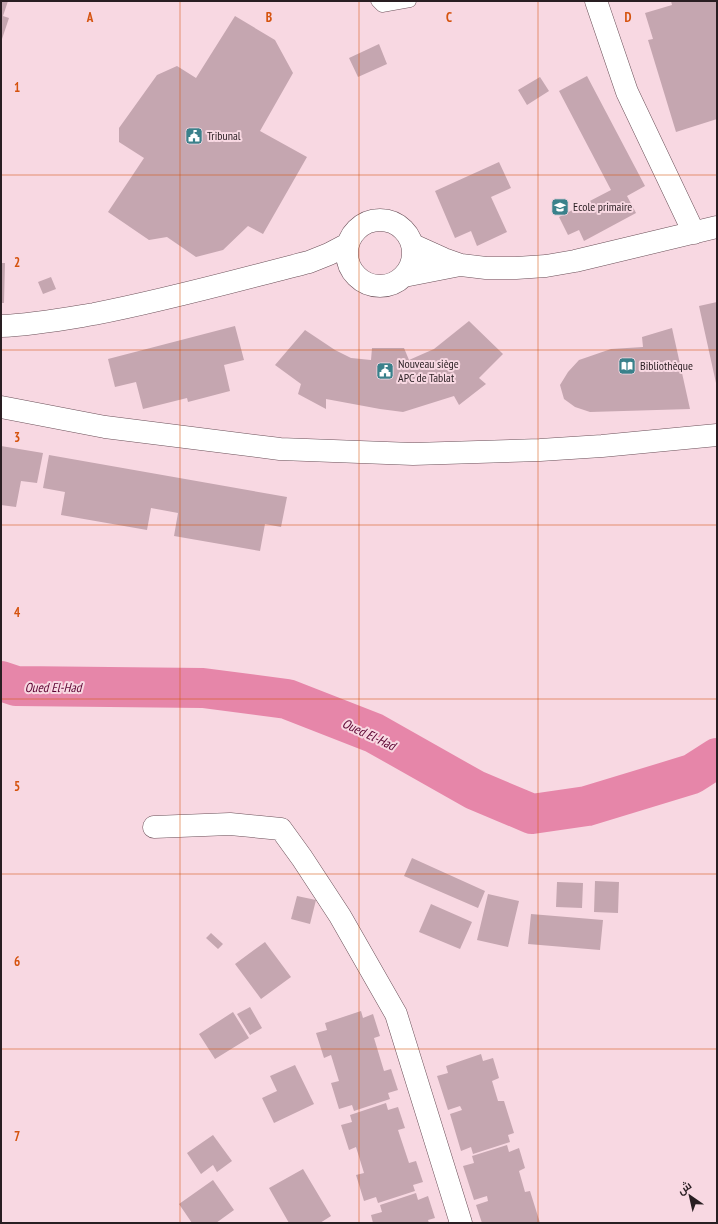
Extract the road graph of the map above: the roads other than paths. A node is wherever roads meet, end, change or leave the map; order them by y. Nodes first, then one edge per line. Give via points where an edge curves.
1 (377, 1) edge
2 (410, 1) edge
3 (596, 1) edge
4 (717, 227) edge
5 (694, 233) junction
6 (348, 244) junction
7 (412, 245) junction
8 (309, 262) junction
9 (461, 265) junction
10 (350, 268) junction
11 (404, 276) junction
12 (1, 326) edge
13 (1, 406) edge
14 (717, 435) edge
15 (154, 827) dead end
16 (461, 1223) edge

1 - 2 lane via 382,6
3 - 5 street via 627,92
4 - 5 street
5 - 9 street via 546,266 486,268
6 - 7 street via 361,226 370,221 381,220 401,227
6 - 8 street
6 - 10 street
7 - 9 street
7 - 11 street via 413,256
8 - 10 street via 330,263
8 - 12 street via 118,309 44,322
9 - 11 street
10 - 11 street via 365,282 375,286 386,286
13 - 14 street via 105,427 280,449 436,454 602,446
15 - 16 street via 230,824 281,829 337,911 396,1014

